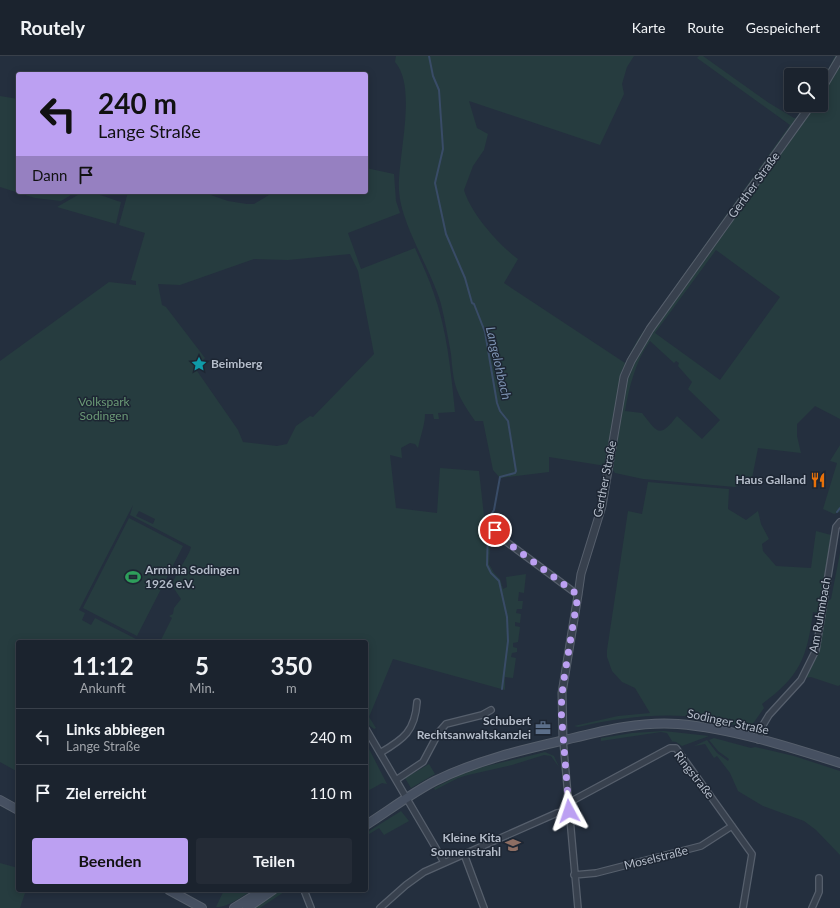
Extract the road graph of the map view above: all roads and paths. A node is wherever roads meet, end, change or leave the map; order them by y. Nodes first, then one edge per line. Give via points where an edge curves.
1 (840, 58) edge
2 (828, 78) edge
3 (806, 112) edge
4 (840, 522) edge
5 (491, 525) dead end
6 (578, 595) junction
7 (417, 702) dead end
8 (491, 710) dead end
9 (368, 733) edge
10 (563, 740) junction
11 (759, 740) junction
12 (380, 754) junction
13 (840, 763) edge
14 (396, 780) junction
15 (407, 799) junction
16 (0, 800) edge
17 (568, 803) junction
18 (16, 809) edge
19 (569, 811) junction
20 (368, 824) edge
21 (732, 826) junction
22 (464, 854) junction
23 (444, 862) junction
24 (574, 875) junction
25 (819, 878) dead end
26 (173, 892) edge
27 (260, 892) edge
28 (270, 892) edge
29 (305, 892) edge
30 (202, 908) edge
31 (234, 908) edge
32 (246, 908) edge
33 (311, 908) edge
34 (380, 908) edge
35 (484, 908) edge
36 (578, 908) edge
37 (743, 908) edge
38 (812, 908) edge

1 - 2 street
3 - 6 street, Gerther Straße via 650,329 631,361 624,377 602,506 581,574
4 - 11 street, Am Ruhmbach via 836,527 816,650 801,680 769,715
5 - 6 street via 504,540
6 - 10 street, Gerther Straße via 562,693
7 - 12 street via 414,719 406,736
8 - 14 street via 482,716 446,724 423,762
9 - 12 street
10 - 11 main road, Sodinger Straße via 615,728 661,724 704,727
10 - 15 main road, Sodinger Straße via 466,768 434,781
10 - 17 street, Gerther Straße
11 - 13 main road, Sodinger Straße
12 - 14 street
14 - 15 street
15 - 20 main road, Sodinger Straße
15 - 23 street
16 - 18 main road
17 - 19 street, Gerther Straße
17 - 21 street, Ringstraße via 670,748 676,748
19 - 22 street via 557,813
19 - 24 street, Gerther Straße
21 - 24 street, Moselstraße via 701,846 596,873
21 - 37 street, Ringstraße via 753,858
22 - 23 street
22 - 35 street
23 - 34 street via 424,872
24 - 36 street, Gerther Straße
25 - 38 street via 819,892
26 - 30 main road
27 - 31 main road
28 - 32 main road
29 - 33 street

